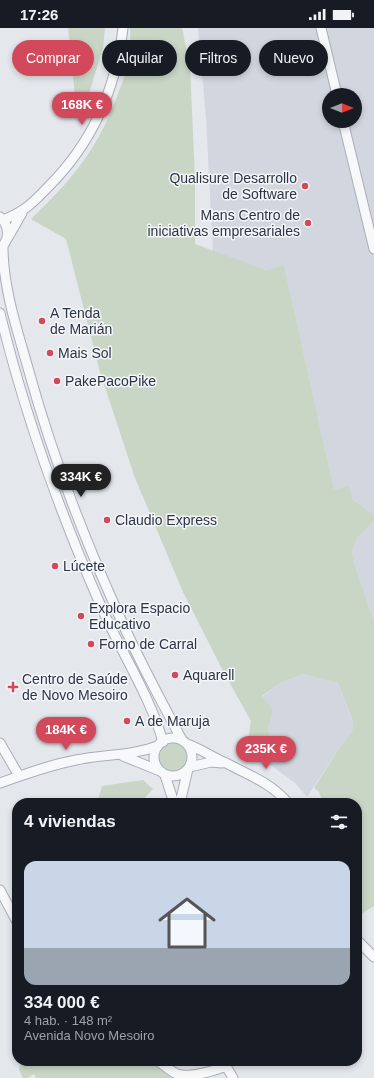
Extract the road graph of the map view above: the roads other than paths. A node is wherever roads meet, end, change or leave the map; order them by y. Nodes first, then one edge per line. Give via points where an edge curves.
1 (123, 28) edge
2 (321, 28) edge
3 (335, 88) edge
4 (345, 128) edge
5 (22, 212) junction
6 (2, 219) edge
7 (3, 245) edge
8 (374, 249) edge
9 (0, 313) edge
10 (184, 742) junction
11 (0, 743) edge
12 (160, 744) junction
13 (120, 755) junction
14 (226, 763) junction
15 (189, 768) junction
16 (162, 773) junction
17 (18, 776) junction
18 (0, 783) edge
19 (172, 798) edge
20 (181, 798) edge
21 (283, 798) edge
22 (0, 890) edge
23 (12, 913) edge
24 (362, 945) edge
25 (374, 957) edge
26 (165, 1066) edge
27 (220, 1066) edge
28 (227, 1066) edge
29 (233, 1078) edge

1 - 5 street via 112,81 90,134 60,176
2 - 3 street
4 - 8 street
5 - 6 street
5 - 7 street
6 - 7 street via 7,226
7 - 10 street via 5,277 20,342 68,493 114,606
9 - 12 street via 25,407 78,553 101,608 153,713
10 - 12 street via 175,738
10 - 14 street
10 - 15 street via 192,756
11 - 17 street
12 - 13 street via 137,753
12 - 16 street via 154,759
13 - 16 street via 135,759
13 - 17 street via 78,759
14 - 15 street via 211,762
14 - 21 street via 265,782
15 - 16 street via 178,776
15 - 20 street
16 - 19 street
17 - 18 street
22 - 23 street
24 - 25 street
26 - 27 street via 178,1075 186,1076 207,1073
28 - 29 street

